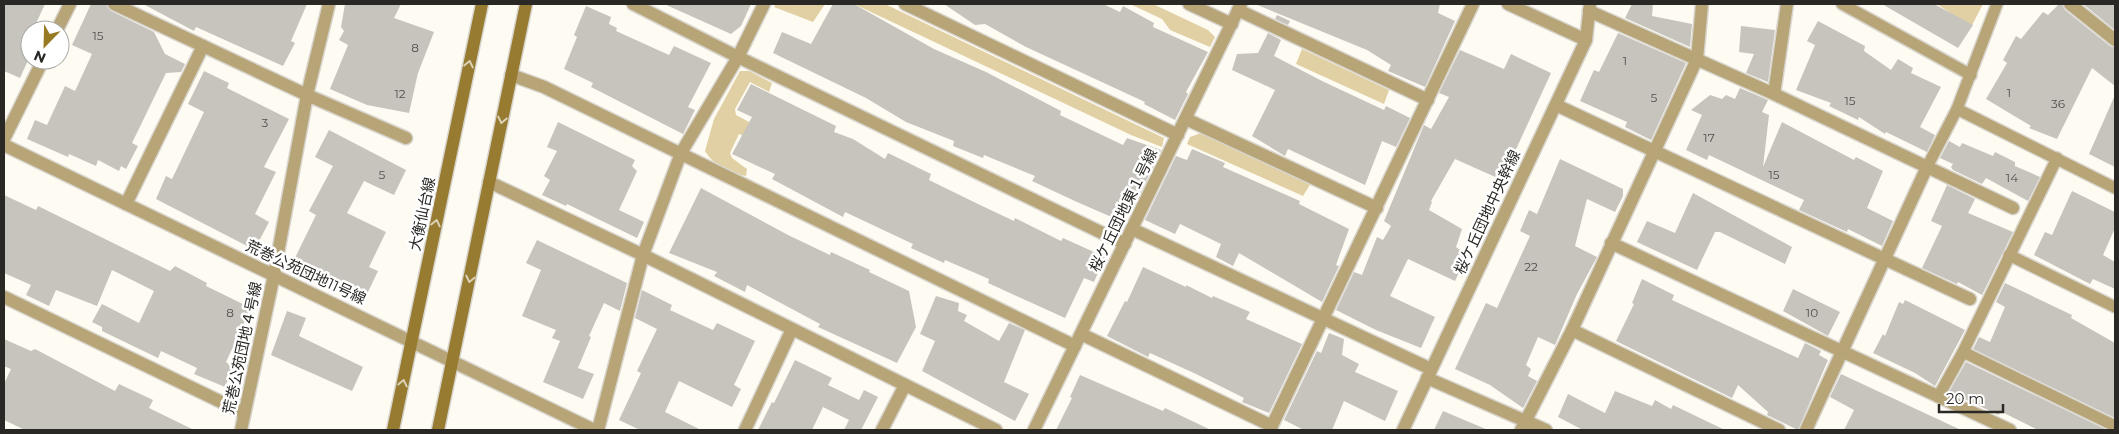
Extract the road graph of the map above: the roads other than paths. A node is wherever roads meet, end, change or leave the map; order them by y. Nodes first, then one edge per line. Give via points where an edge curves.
1 (70, 4) edge
2 (114, 4) edge
3 (329, 4) edge
4 (482, 4) edge
5 (526, 4) edge
6 (633, 4) edge
7 (764, 4) edge
8 (904, 4) edge
9 (1189, 4) edge
10 (1474, 4) edge
11 (1508, 4) edge
12 (1702, 4) edge
13 (1787, 4) edge
14 (1842, 4) edge
15 (1997, 4) edge
16 (2070, 4) edge
17 (1240, 7) edge
18 (1589, 7) edge
19 (62, 20) edge
20 (1232, 24) junction
21 (1586, 40) junction
22 (2115, 40) edge
23 (203, 46) junction
24 (738, 57) junction
25 (1696, 59) junction
26 (37, 70) edge
27 (511, 75) junction
28 (1971, 75) junction
29 (1774, 94) junction
30 (307, 96) junction
31 (1428, 100) junction
32 (1556, 105) junction
33 (1957, 109) junction
34 (1186, 119) junction
35 (1178, 135) junction
36 (406, 138) dead end
37 (4, 139) edge
38 (4, 145) edge
39 (1653, 150) junction
40 (680, 153) junction
41 (2057, 158) junction
42 (1927, 168) junction
43 (490, 182) junction
44 (2115, 188) edge
45 (126, 204) junction
46 (1377, 208) junction
47 (2013, 208) dead end
48 (1132, 229) junction
49 (1611, 243) junction
50 (1125, 244) junction
51 (643, 255) junction
52 (2009, 255) junction
53 (1886, 261) junction
54 (274, 276) junction
55 (4, 297) edge
56 (1970, 299) dead end
57 (2115, 307) edge
58 (1324, 319) junction
59 (792, 330) junction
60 (1572, 330) junction
61 (1081, 334) junction
62 (412, 341) junction
63 (1075, 346) junction
64 (1843, 352) junction
65 (1963, 352) junction
66 (453, 361) junction
67 (1429, 373) junction
68 (904, 385) junction
69 (1938, 397) junction
70 (244, 413) junction
71 (1524, 425) edge
72 (2115, 426) edge
73 (1271, 428) edge
74 (241, 430) edge
75 (394, 430) edge
76 (438, 430) edge
77 (594, 430) edge
78 (598, 430) edge
79 (745, 430) edge
80 (882, 430) edge
81 (996, 430) edge
82 (1034, 430) edge
83 (1403, 430) edge
84 (1546, 430) edge
85 (1779, 430) edge
86 (1806, 430) edge
87 (2010, 430) edge

1 - 19 street
2 - 23 street
3 - 30 street, 荒巻公苑団地４号線
62 -> 4 main road, 大衡仙台線
5 - 27 main road
6 - 24 street
7 - 24 street
8 - 35 street
9 - 20 street
10 - 31 street
11 - 21 street
12 - 25 street
13 - 29 street
14 - 28 lane
15 - 28 lane
16 - 22 street
17 - 20 street, 桜ケ丘団地東１号線
17 - 31 street
18 - 21 street, 桜ケ丘団地中央幹線
18 - 25 street
20 - 34 street, 桜ケ丘団地東１号線
21 - 32 street, 桜ケ丘団地中央幹線
23 - 30 street
23 - 45 street
24 - 40 street
24 - 50 street
25 - 29 street
25 - 39 street
26 - 37 street
27 - 40 street via 544,87
27 -> 43 main road
28 - 33 lane
29 - 42 street
30 - 36 street
30 - 54 street, 荒巻公苑団地４号線
31 - 46 street
32 - 39 street
32 - 67 street, 桜ケ丘団地中央幹線
33 - 41 lane
33 - 42 lane
34 - 35 street, 桜ケ丘団地東１号線
34 - 46 street
35 - 48 street, 桜ケ丘団地東１号線
38 - 45 street, 荒巻公苑団地11号線
39 - 49 street
39 - 53 street
40 - 51 street
40 - 63 street
41 - 44 lane
41 - 52 lane
42 - 47 street
42 - 53 street
43 - 51 street
43 -> 66 main road
45 - 54 street, 荒巻公苑団地11号線
46 - 58 street
48 - 50 street, 桜ケ丘団地東１号線
48 - 58 street
49 - 60 street
49 - 64 street
50 - 61 street, 桜ケ丘団地東１号線
51 - 59 street
51 - 78 street
52 - 57 lane
52 - 65 lane
53 - 56 street
53 - 64 street
54 - 62 street, 荒巻公苑団地11号線
54 - 70 street, 荒巻公苑団地４号線
55 - 70 street
58 - 67 street
58 - 73 street
59 - 68 street
59 - 79 street
60 - 71 street
60 - 85 street
61 - 63 street, 桜ケ丘団地東１号線
61 - 73 street
62 - 66 street, 荒巻公苑団地11号線
75 -> 62 main road, 大衡仙台線
63 - 82 street, 桜ケ丘団地東１号線
64 - 69 street
64 - 86 street
65 - 69 lane
65 - 72 lane
66 - 76 main road
66 - 77 street, 荒巻公苑団地11号線
67 - 71 street
67 - 83 street, 桜ケ丘団地中央幹線
68 - 80 street
68 - 81 street
69 - 87 street
70 - 74 street, 荒巻公苑団地４号線
71 - 84 street

